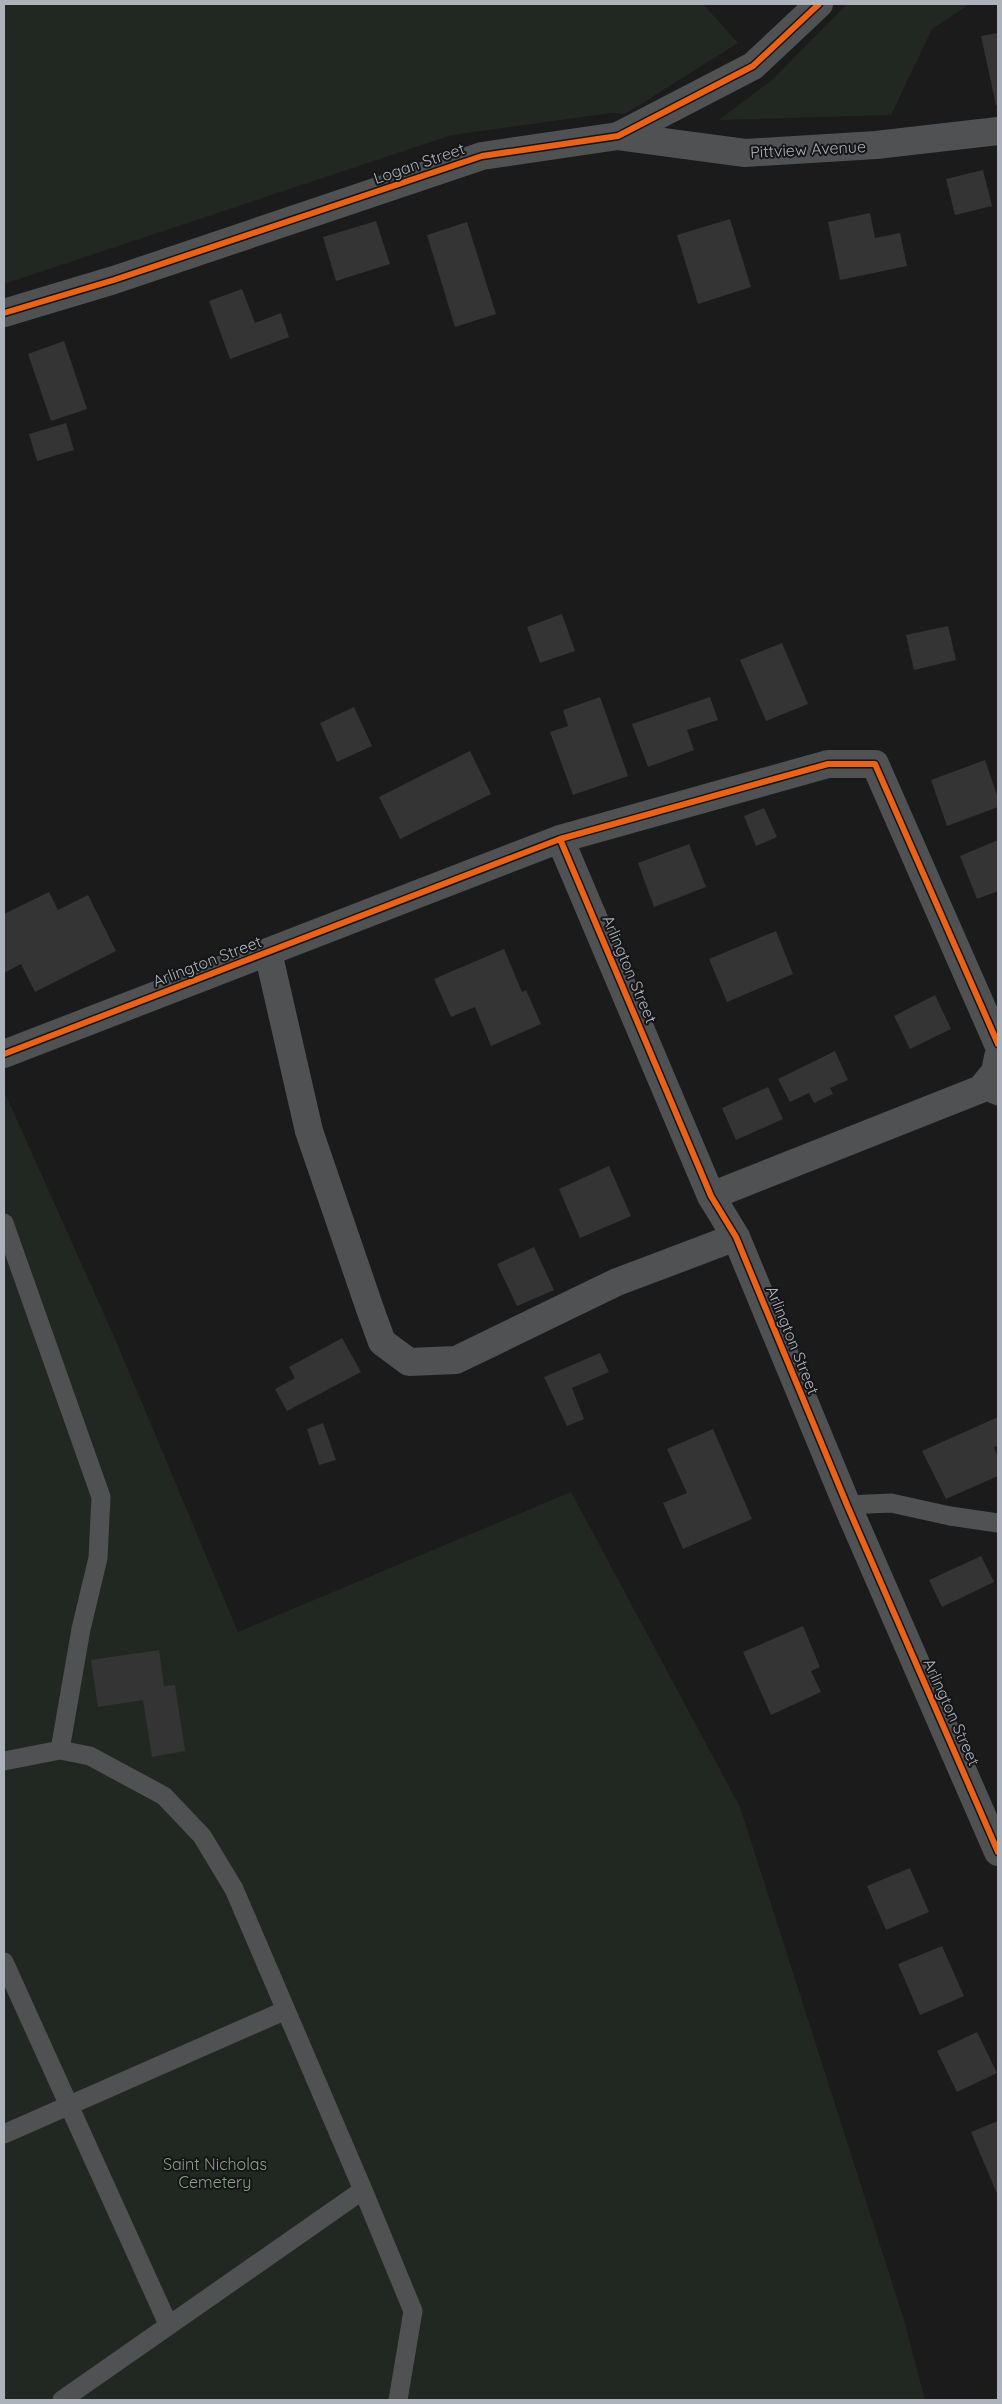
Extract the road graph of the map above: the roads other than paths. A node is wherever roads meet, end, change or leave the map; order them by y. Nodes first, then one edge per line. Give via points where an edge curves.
1 (819, 4) edge
2 (998, 131) edge
3 (618, 136) junction
4 (4, 313) edge
5 (560, 839) junction
6 (268, 952) junction
7 (998, 1044) edge
8 (4, 1054) edge
9 (998, 1057) edge
10 (990, 1092) edge
11 (711, 1196) junction
12 (4, 1223) edge
13 (736, 1238) junction
14 (847, 1505) junction
15 (998, 1523) edge
16 (60, 1750) junction
17 (4, 1760) edge
18 (998, 1852) edge
19 (4, 1962) edge
20 (286, 2010) junction
21 (69, 2106) junction
22 (4, 2134) edge
23 (363, 2190) junction
24 (168, 2324) junction
25 (62, 2400) edge
26 (398, 2400) edge

1 - 3 street, Logan Street via 753,66
2 - 3 street, Pittview Avenue via 876,145 745,153
3 - 4 street, Logan Street via 482,156 114,280
5 - 6 street, Arlington Street
5 - 7 street, Arlington Street via 828,764 875,764
5 - 11 street, Arlington Street
6 - 8 street, Arlington Street
6 - 13 street, Arlington Street via 310,1131 370,1309 382,1342 409,1362 456,1360 617,1282
9 - 10 street
10 - 11 street
11 - 13 street, Arlington Street
12 - 16 lane via 100,1498 98,1558
13 - 14 street, Arlington Street
14 - 15 lane via 891,1503
14 - 18 street, Arlington Street
16 - 17 lane
16 - 20 lane via 90,1756 164,1796 202,1836 234,1889
19 - 21 lane
20 - 21 lane
20 - 23 lane
21 - 22 lane
21 - 24 lane
23 - 24 lane
23 - 26 lane via 412,2311
24 - 25 lane

